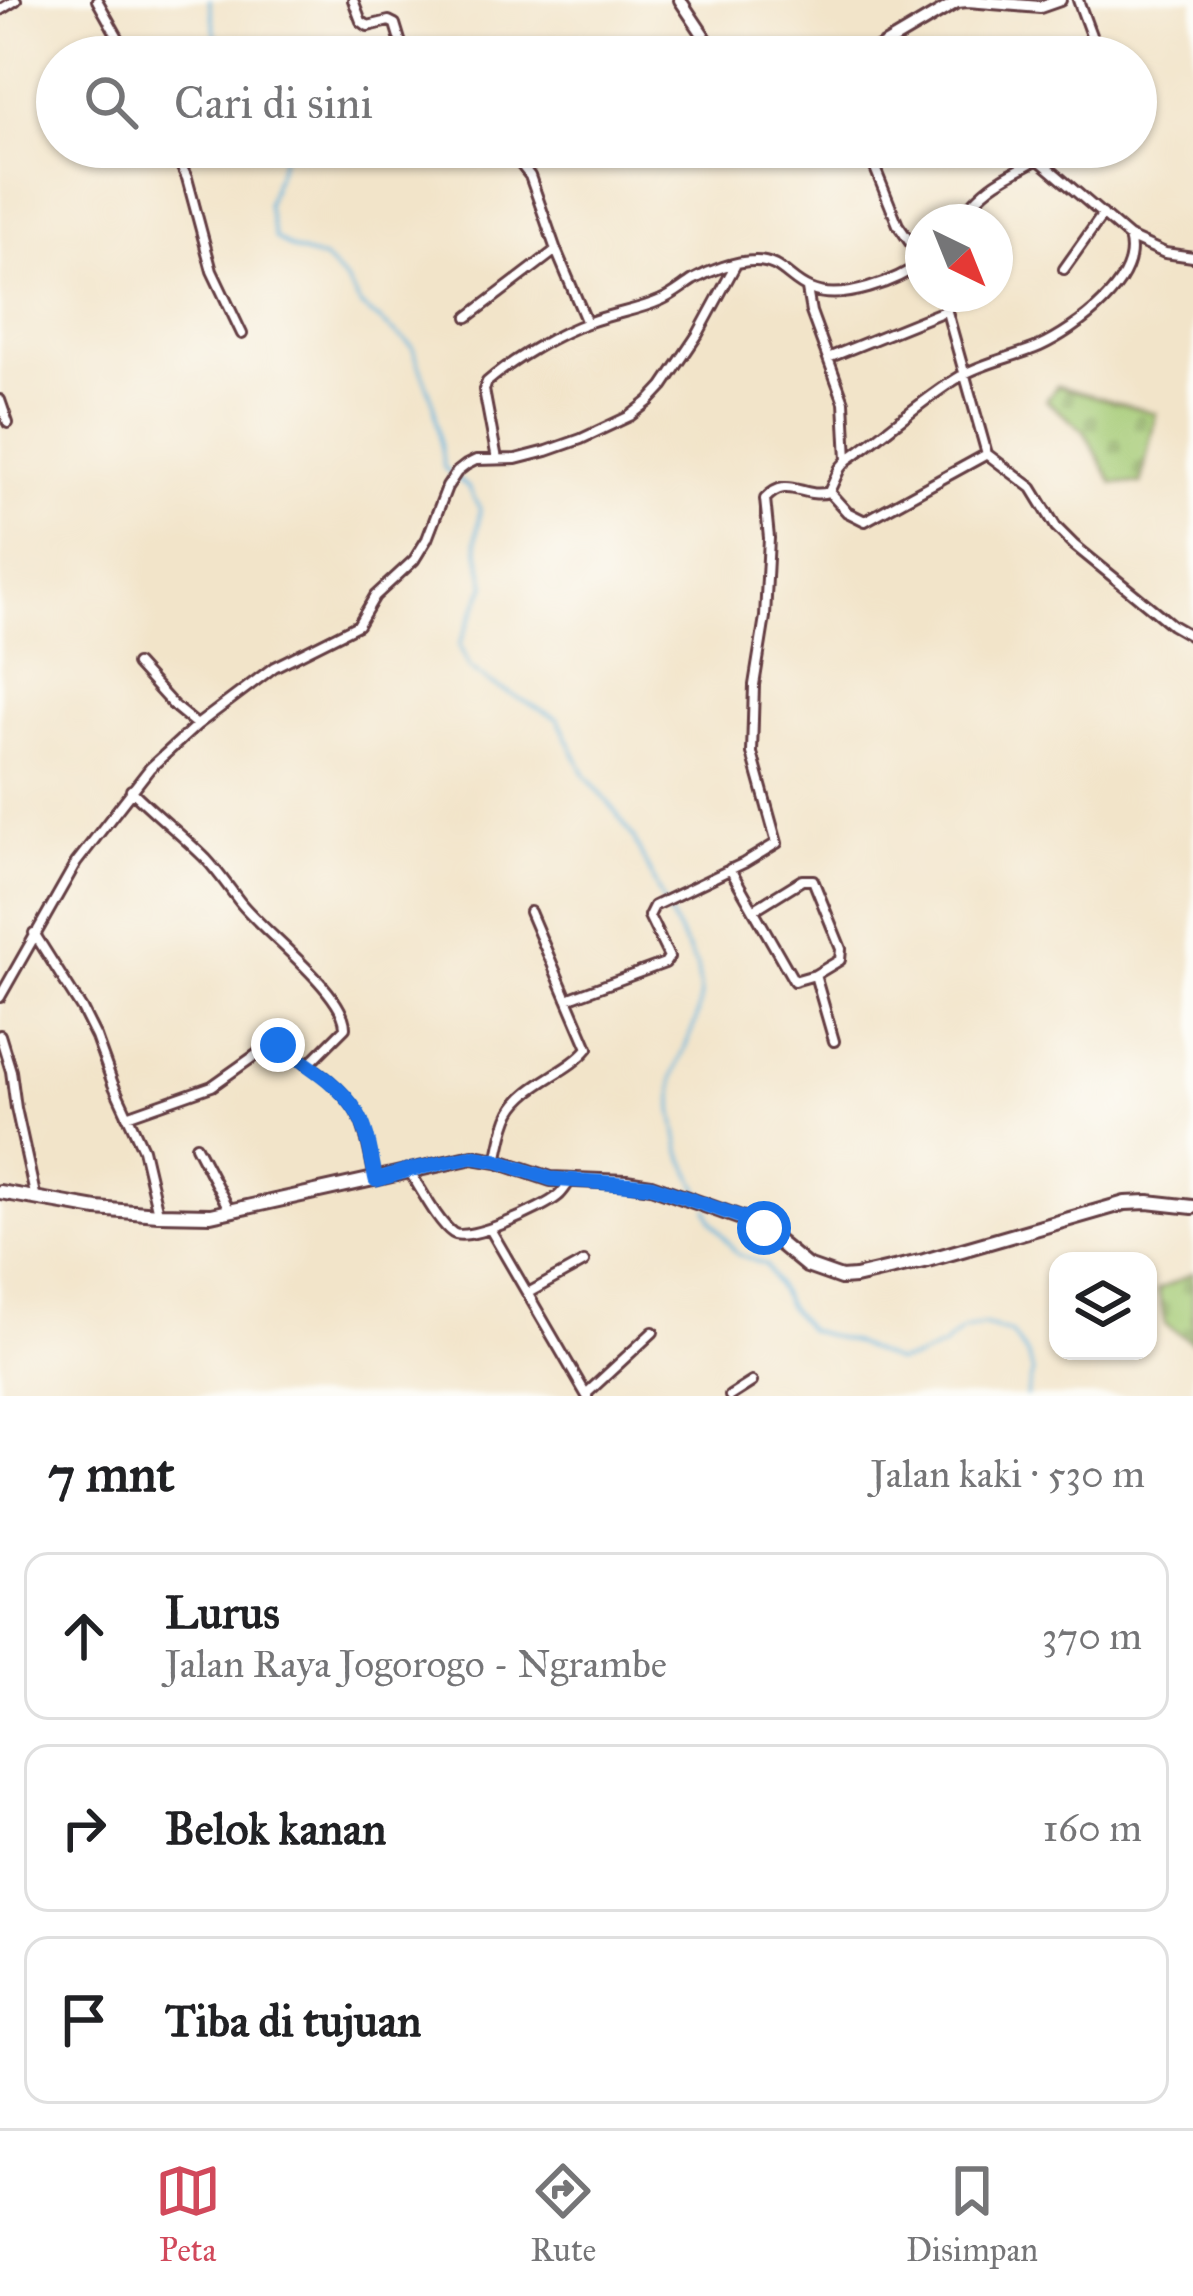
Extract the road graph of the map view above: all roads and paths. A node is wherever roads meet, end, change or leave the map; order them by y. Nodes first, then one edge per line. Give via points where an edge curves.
1 (16, 0) edge
2 (97, 0) edge
3 (353, 0) edge
4 (680, 0) edge
5 (1060, 0) edge
6 (1078, 0) edge
7 (0, 10) edge
8 (117, 36) edge
9 (399, 36) edge
10 (704, 36) edge
11 (900, 36) edge
12 (1091, 36) edge
13 (182, 168) edge
14 (524, 168) edge
15 (875, 168) edge
16 (1023, 168) edge
17 (1048, 168) edge
18 (971, 204) edge
19 (1103, 214) junction
20 (905, 235) edge
21 (1129, 237) junction
22 (556, 250) junction
23 (1193, 256) edge
24 (736, 264) junction
25 (1064, 269) dead end
26 (905, 274) edge
27 (807, 289) junction
28 (942, 312) edge
29 (947, 312) edge
30 (468, 317) dead end
31 (587, 323) junction
32 (242, 334) dead end
33 (828, 358) junction
34 (962, 374) junction
35 (0, 400) edge
36 (8, 423) dead end
37 (987, 454) junction
38 (497, 459) junction
39 (847, 460) junction
40 (829, 492) junction
41 (1193, 637) edge
42 (136, 664) dead end
43 (197, 724) junction
44 (131, 790) junction
45 (730, 869) junction
46 (755, 909) junction
47 (530, 912) dead end
48 (34, 933) junction
49 (815, 975) junction
50 (0, 998) edge
51 (567, 1000) junction
52 (0, 1035) edge
53 (834, 1041) dead end
54 (308, 1065) junction
55 (128, 1116) junction
56 (196, 1146) dead end
57 (497, 1161) junction
58 (408, 1170) junction
59 (376, 1180) junction
60 (570, 1181) junction
61 (0, 1192) edge
62 (37, 1201) junction
63 (1193, 1207) edge
64 (231, 1212) junction
65 (158, 1214) junction
66 (490, 1228) junction
67 (584, 1262) dead end
68 (528, 1293) junction
69 (653, 1332) dead end
70 (752, 1382) dead end
71 (587, 1395) edge
72 (730, 1396) edge

1 - 7 street
2 - 8 street
3 - 9 street via 361,21 389,21
4 - 10 street
5 - 11 street via 1040,8 957,2
6 - 12 street
13 - 32 street via 212,271
14 - 22 street
15 - 20 street
16 - 18 street
17 - 19 street
19 - 21 street
19 - 25 street
21 - 23 street via 1165,254
21 - 34 street via 1119,285 1081,320 1043,345
22 - 30 street
22 - 31 street
24 - 27 street via 767,262
24 - 31 street via 665,299
24 - 38 street via 649,401 581,439
26 - 27 street via 861,289
27 - 33 street
28 - 33 street
29 - 34 street
31 - 38 street via 487,382
33 - 39 street via 844,402
34 - 37 street
34 - 39 street
35 - 36 street
37 - 40 street via 865,521
37 - 41 street via 1031,488 1074,545
38 - 43 street via 457,472 421,550 358,625 274,667
39 - 40 street
40 - 45 street via 784,487 764,500 769,538 752,753 778,841
42 - 43 street
43 - 44 street
44 - 48 street
44 - 54 street via 203,856 342,1012 345,1028
45 - 46 street
45 - 51 street via 651,910 669,957 664,963
46 - 49 street via 794,981
46 - 49 street via 813,880 842,956
47 - 51 street
48 - 50 street
48 - 55 street via 82,1009
49 - 53 street
51 - 57 street via 588,1048 516,1104
52 - 62 street
54 - 55 street via 270,1043 212,1086
54 - 59 street via 359,1116
55 - 65 street
56 - 64 street
57 - 58 main road via 466,1157
57 - 60 main road
58 - 59 main road
58 - 66 street via 457,1236
59 - 64 main road
60 - 63 main road via 638,1184 726,1212 764,1228 807,1266 842,1278 1125,1203
60 - 66 street via 559,1196
61 - 62 main road
62 - 65 main road
64 - 65 main road
66 - 68 street
67 - 68 street
68 - 71 street
69 - 71 street
70 - 72 street

